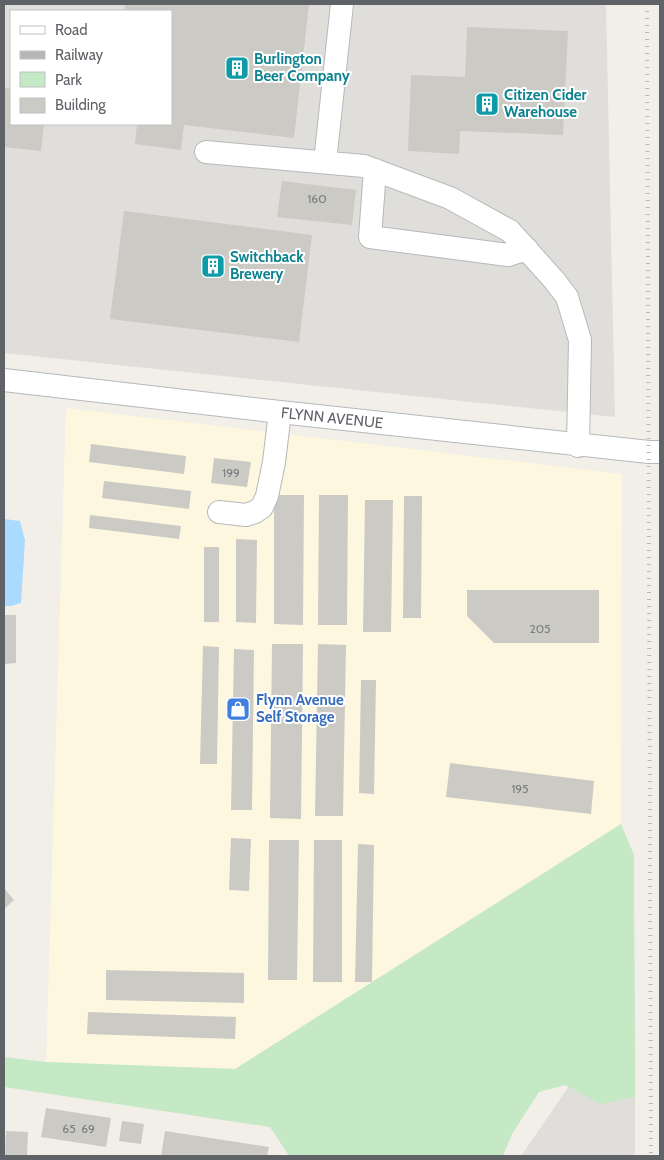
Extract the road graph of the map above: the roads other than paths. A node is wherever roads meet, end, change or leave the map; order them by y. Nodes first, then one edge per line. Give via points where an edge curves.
1 (342, 4) edge
2 (206, 152) dead end
3 (325, 162) junction
4 (374, 170) junction
5 (527, 249) junction
6 (4, 380) edge
7 (280, 412) junction
8 (578, 446) junction
9 (660, 452) edge
10 (220, 512) dead end

1 - 3 street
2 - 3 street
3 - 4 street
4 - 5 street via 450,198 510,231
4 - 5 street via 370,237 508,254
5 - 8 street via 567,297 580,340
6 - 7 street, FLYNN AVENUE
7 - 8 street, FLYNN AVENUE
7 - 10 street via 268,496 262,507 246,515
8 - 9 street, FLYNN AVENUE

